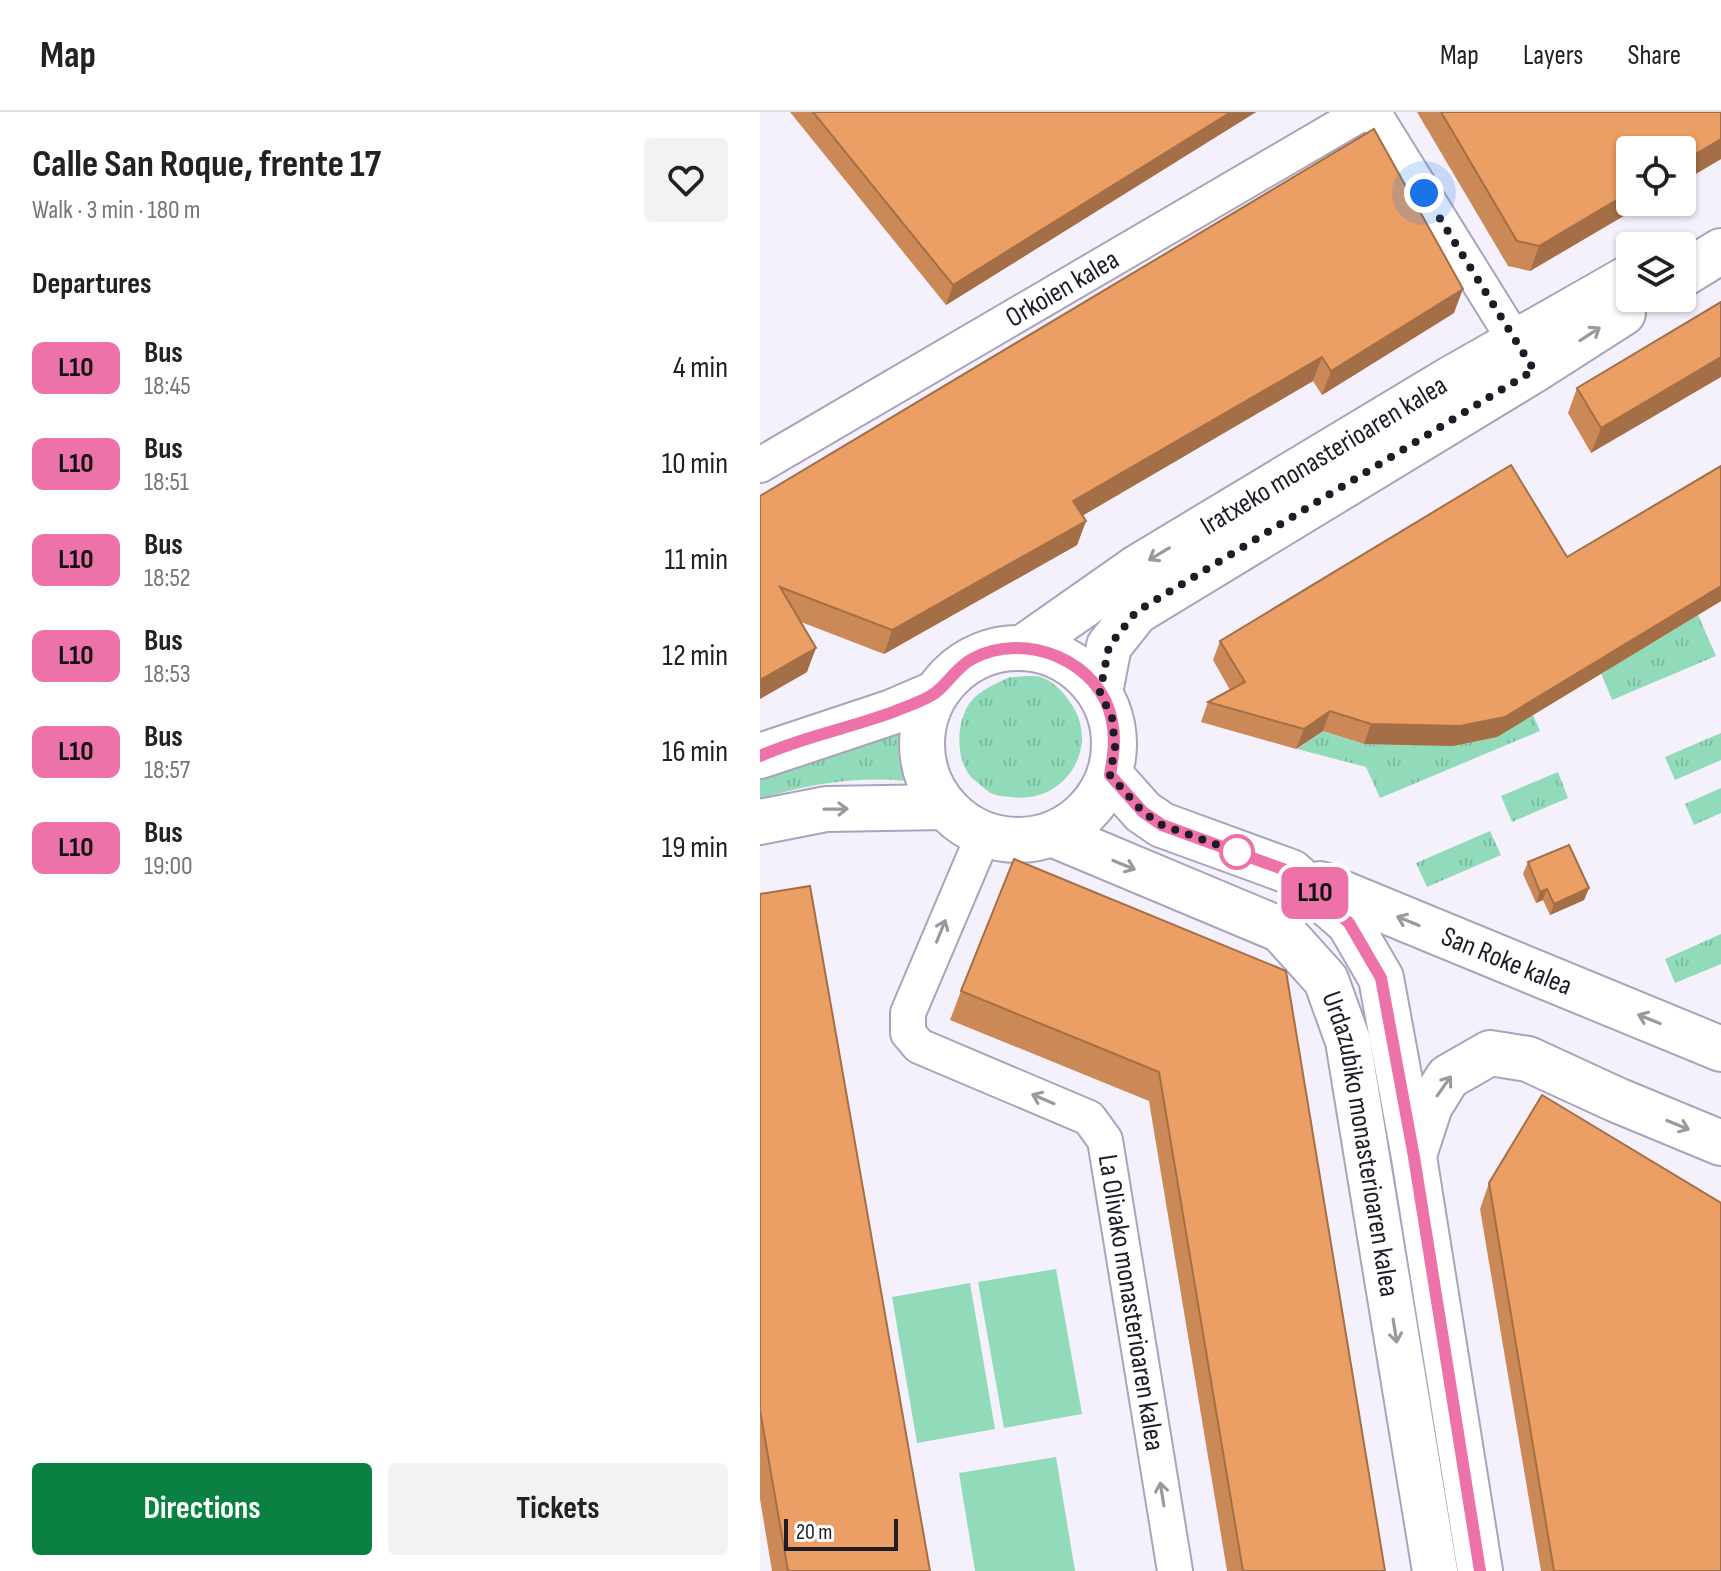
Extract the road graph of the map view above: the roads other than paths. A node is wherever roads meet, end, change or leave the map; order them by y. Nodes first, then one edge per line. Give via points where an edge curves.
1 (1364, 112) edge
2 (1373, 112) edge
3 (1721, 224) edge
4 (1696, 239) edge
5 (1721, 251) edge
6 (1696, 266) edge
7 (1616, 288) edge
8 (1617, 312) edge
9 (1525, 357) junction
10 (760, 465) edge
11 (1024, 647) junction
12 (1100, 692) junction
13 (934, 694) junction
14 (760, 756) edge
15 (1110, 775) junction
16 (945, 807) junction
17 (760, 822) edge
18 (984, 834) junction
19 (1052, 834) junction
20 (1291, 872) junction
21 (1721, 1049) edge
22 (1721, 1143) edge
23 (1414, 1157) junction
24 (1175, 1571) edge
25 (1435, 1571) edge
26 (1480, 1571) edge

1 - 10 street, Orkoien kalea
2 - 9 street
3 - 4 street
5 - 6 street
7 - 9 street, Iratxeko monasterioaren kalea
9 -> 8 street, Iratxeko monasterioaren kalea
9 -> 11 street, Iratxeko monasterioaren kalea via 1138,567
9 - 12 street, Iratxeko monasterioaren kalea via 1136,612 1109,646
11 - 12 street via 1054,654 1080,669
11 - 13 street via 973,658
12 - 15 street via 1112,718 1115,747
13 - 14 street
13 - 16 street via 923,722 922,752 928,782
15 - 19 street via 1097,801 1077,821
15 - 20 street, Urdazubiko monasterioaren kalea via 1162,825
17 -> 16 street via 826,809
16 - 18 street
18 - 19 street via 1027,840
24 -> 18 street, La Olivako monasterioaren kalea via 1105,1140 1089,1118 919,1046 908,1033 908,1013
19 -> 25 street, Urdazubiko monasterioaren kalea via 1281,930 1326,980 1348,1041
21 -> 20 street, San Roke kalea
20 - 23 street, Urdazubiko monasterioaren kalea via 1349,923 1381,978
23 -> 22 street via 1430,1106 1448,1077 1490,1053 1528,1059
23 - 26 street, Urdazubiko monasterioaren kalea

